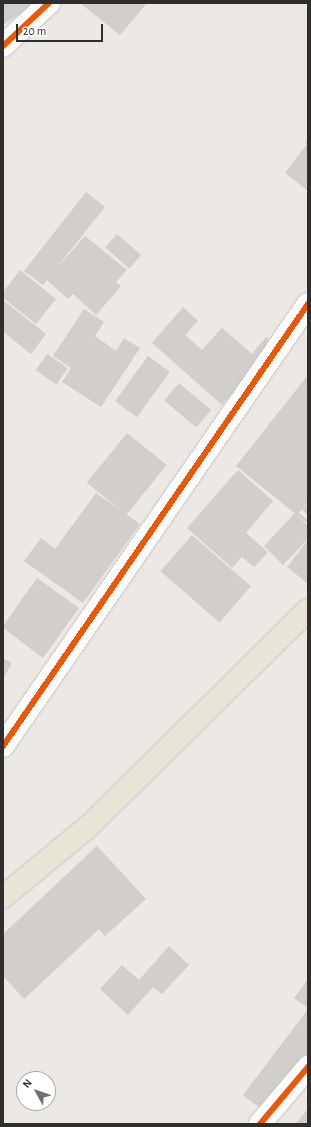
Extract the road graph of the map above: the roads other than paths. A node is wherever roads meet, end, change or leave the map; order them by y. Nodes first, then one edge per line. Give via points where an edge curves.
1 (49, 3) edge
2 (3, 46) edge
3 (308, 304) edge
4 (308, 610) edge
5 (4, 743) edge
6 (3, 897) edge
7 (308, 1068) edge
8 (260, 1124) edge

1 - 2 street
3 - 5 street
4 - 6 main road via 90,825
7 - 8 street

